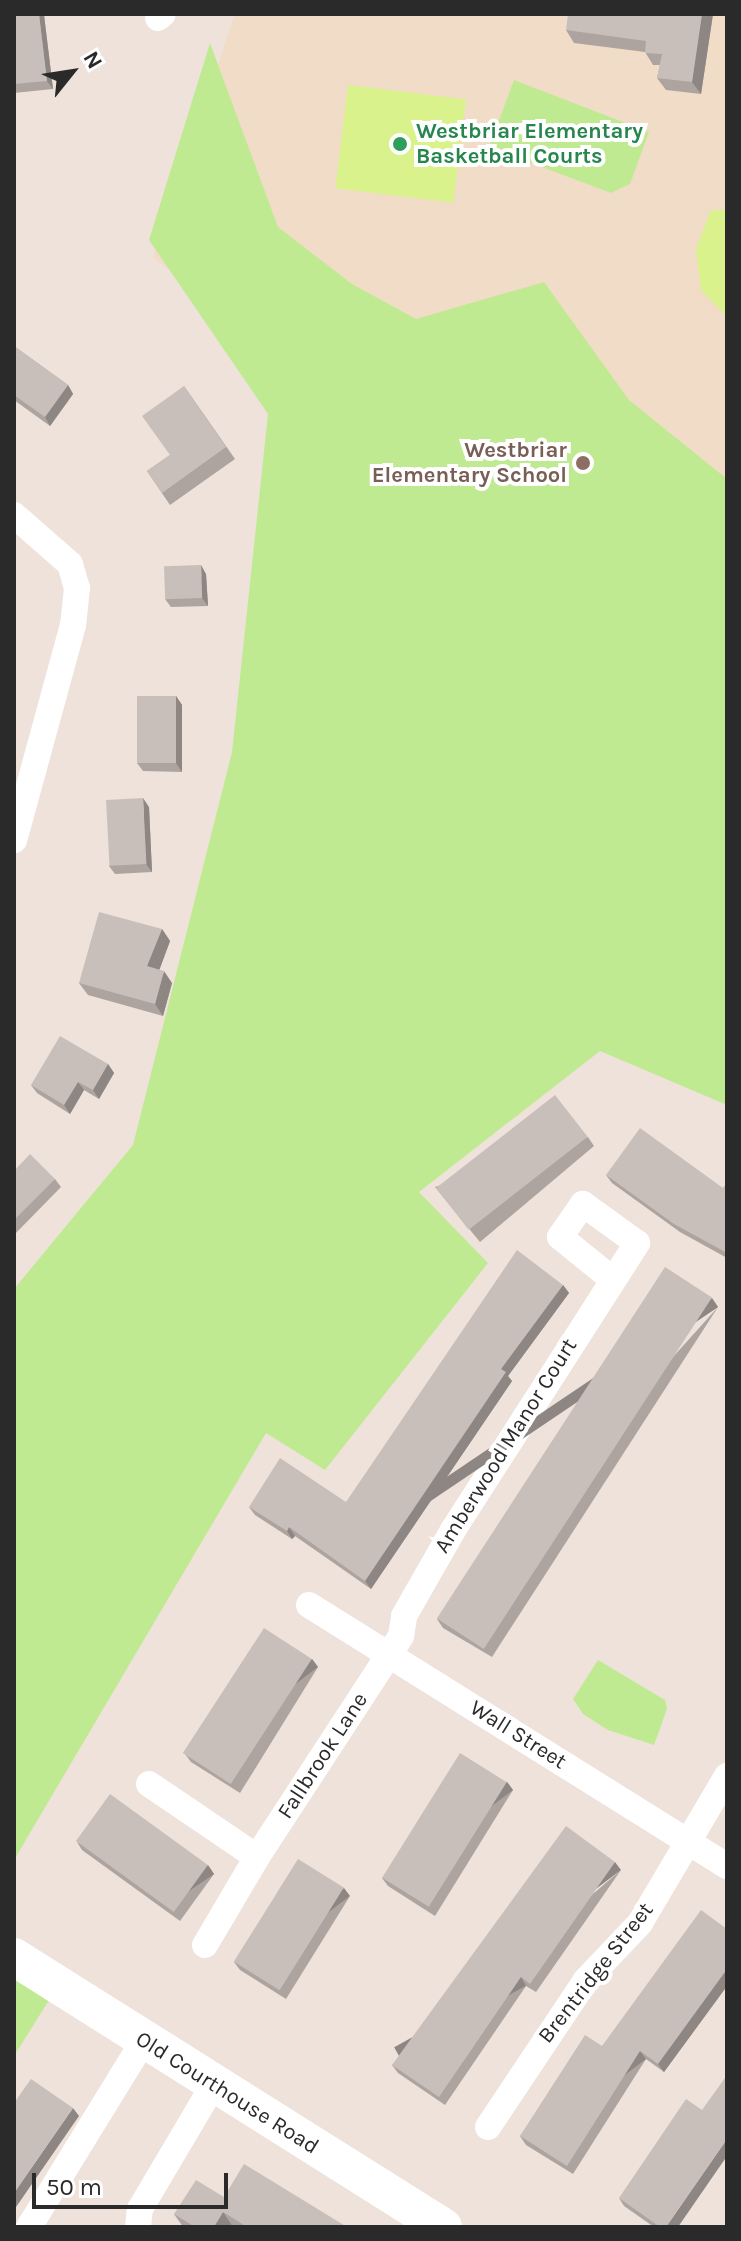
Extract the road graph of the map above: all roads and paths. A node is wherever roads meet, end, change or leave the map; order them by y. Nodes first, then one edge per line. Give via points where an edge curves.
1 (14, 515) edge
2 (14, 840) edge
3 (612, 1279) junction
4 (309, 1605) dead end
5 (389, 1655) junction
6 (727, 1776) edge
7 (149, 1784) dead end
8 (687, 1841) junction
9 (257, 1857) junction
10 (727, 1866) edge
11 (205, 1945) dead end
12 (14, 1957) edge
13 (143, 2042) junction
14 (214, 2084) junction
15 (488, 2127) dead end
16 (29, 2227) edge
17 (138, 2227) edge
18 (443, 2227) edge

1 - 2 street via 70,564 77,588 73,625
3 - 3 street, Amberwood Manor Court via 637,1243 583,1204 560,1237
3 - 5 street, Amberwood Manor Court via 453,1530 404,1616 401,1636
4 - 5 street, Wall Street
5 - 8 street, Wall Street
5 - 9 street, Fallbrook Lane
6 - 8 street, Brentridge Street
7 - 9 street
8 - 10 street, Wall Street
8 - 15 street, Brentridge Street via 640,1923 586,1980
9 - 11 street, Fallbrook Lane
12 - 13 street, Old Courthouse Road
13 - 14 street, Old Courthouse Road
13 - 16 street
14 - 17 street via 140,2209
14 - 18 street, Old Courthouse Road

